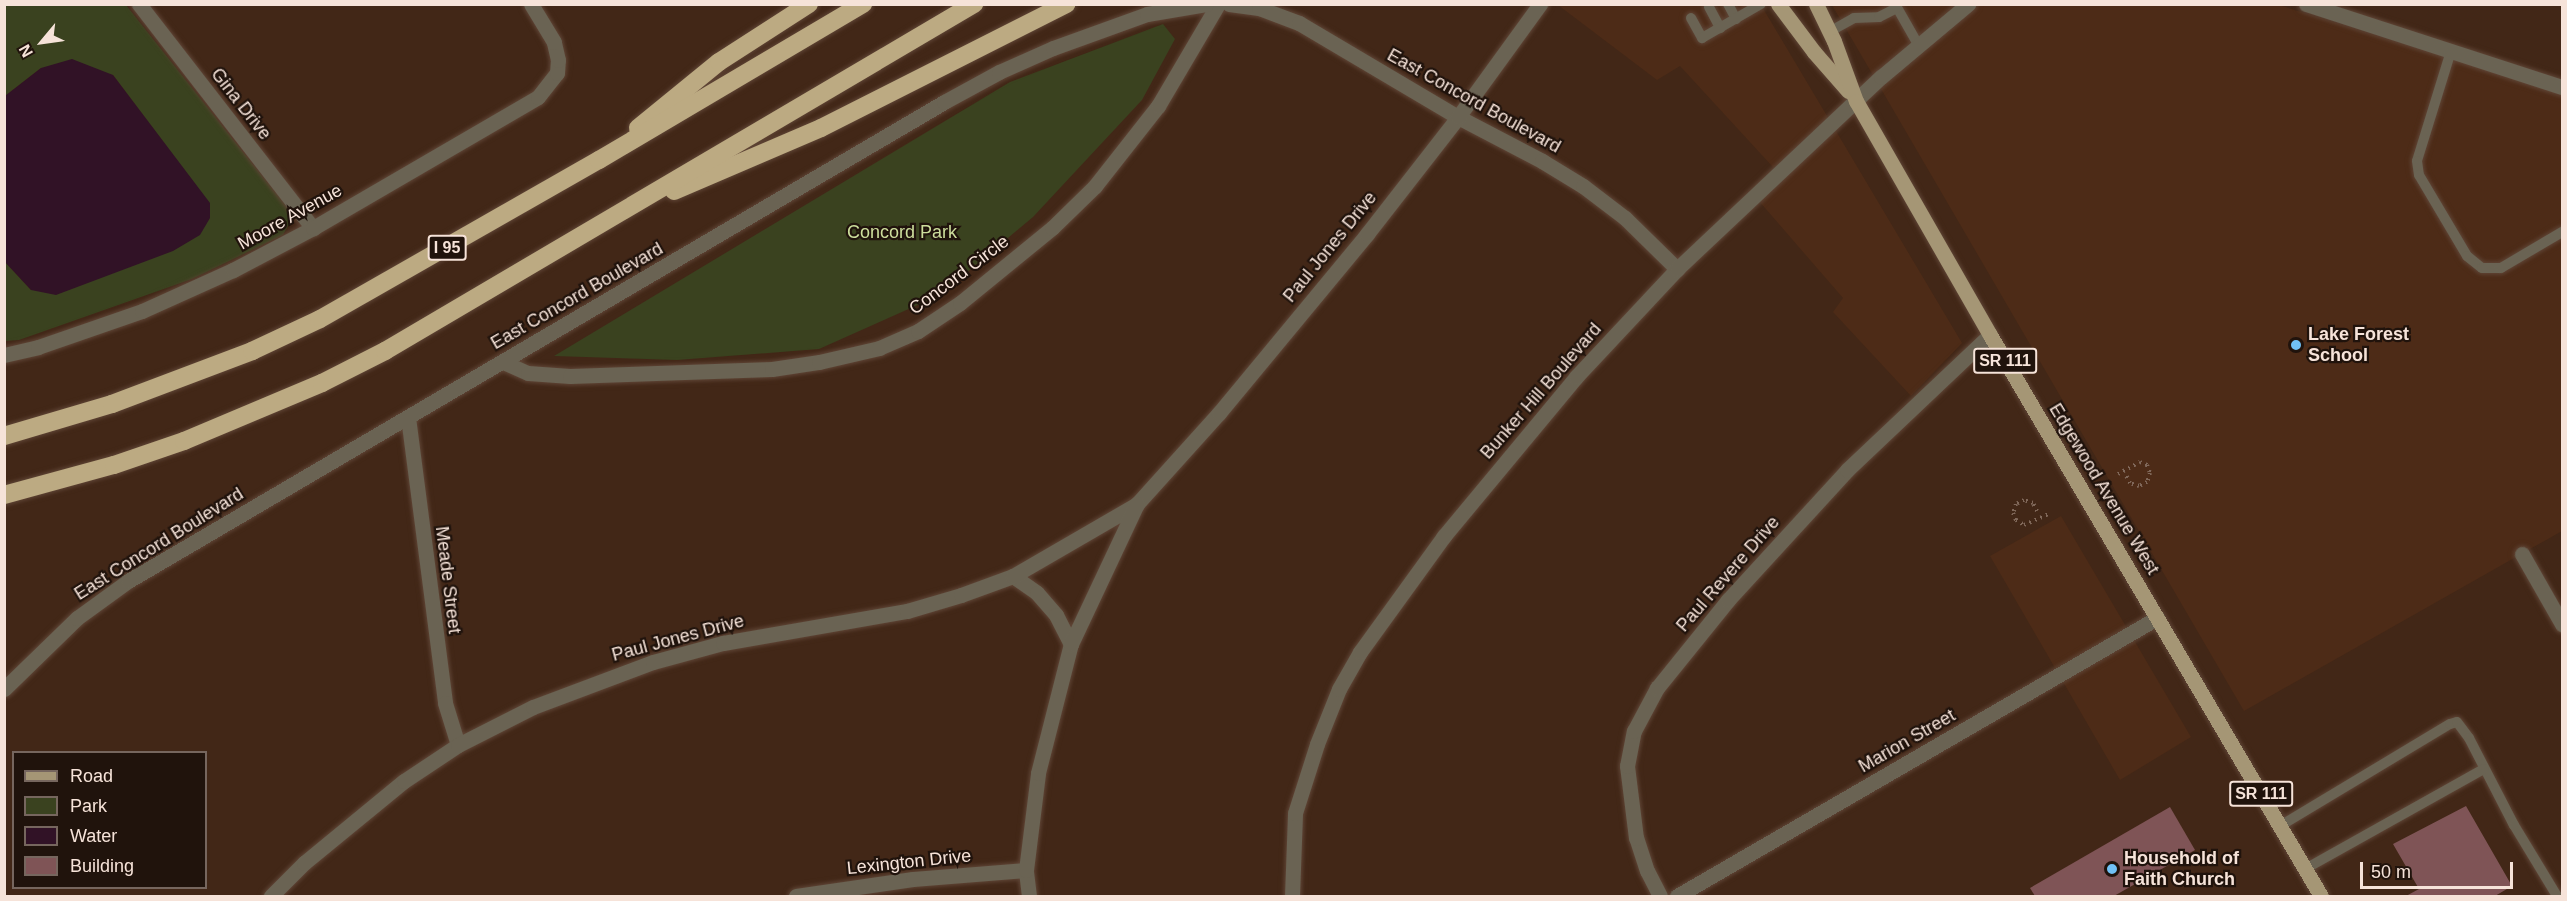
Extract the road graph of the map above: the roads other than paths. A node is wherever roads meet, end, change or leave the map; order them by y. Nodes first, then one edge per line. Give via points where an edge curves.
1 (139, 4) edge
2 (531, 4) edge
3 (809, 4) edge
4 (863, 4) edge
5 (974, 4) edge
6 (1066, 4) edge
7 (1206, 4) edge
8 (1218, 4) edge
9 (1229, 4) edge
10 (1540, 4) edge
11 (1728, 4) edge
12 (1761, 4) edge
13 (1778, 4) edge
14 (1816, 4) edge
15 (1968, 4) edge
16 (2306, 4) edge
17 (1896, 6) edge
18 (1709, 7) dead end
19 (1691, 18) dead end
20 (1736, 18) junction
21 (1720, 28) junction
22 (1829, 32) junction
23 (1919, 46) junction
24 (2451, 51) junction
25 (2562, 87) edge
26 (1856, 100) junction
27 (1458, 117) junction
28 (599, 160) junction
29 (627, 209) junction
30 (313, 228) junction
31 (2562, 232) edge
32 (1677, 269) junction
33 (1990, 335) junction
34 (4, 355) edge
35 (503, 362) junction
36 (408, 417) junction
37 (4, 435) edge
38 (4, 495) edge
39 (1137, 504) junction
40 (2522, 554) dead end
41 (1013, 576) junction
42 (2157, 618) junction
43 (2562, 624) edge
44 (1071, 644) junction
45 (4, 689) edge
46 (458, 746) junction
47 (2484, 769) junction
48 (2280, 826) junction
49 (2305, 869) junction
50 (1026, 870) junction
51 (271, 897) edge
52 (796, 897) edge
53 (1029, 897) edge
54 (1292, 897) edge
55 (1660, 897) edge
56 (1677, 897) edge
57 (2321, 897) edge
58 (2557, 897) edge

1 - 30 street, Gina Drive
2 - 30 street, Moore Avenue via 554,42 558,60 557,73 538,97
3 - 28 highway via 684,89
4 - 28 highway, I 95
5 - 29 highway
6 - 29 highway via 821,128 708,179
7 - 35 street, East Concord Boulevard via 1147,14 999,72
8 - 35 street, Concord Circle via 1158,106 1095,186 1052,228 960,303 918,331 879,348 772,369 570,376 528,373
9 - 27 street, East Concord Boulevard via 1259,8 1299,23
10 - 27 street, Paul Jones Drive
11 - 20 lane
12 - 20 lane
13 - 26 main road, Edgewood Avenue West / SR 111
14 - 22 main road, Edgewood Avenue West / SR 111
15 - 23 street, Bunker Hill Boulevard
16 - 24 street
17 - 22 lane via 1879,17 1854,18
17 - 23 lane
18 - 21 lane
19 - 21 lane via 1702,38
20 - 21 lane
22 - 26 main road, Edgewood Avenue West / SR 111
23 - 26 street, Bunker Hill Boulevard
24 - 25 street
24 - 31 lane via 2417,161 2419,175 2467,256 2482,268 2501,268
26 - 32 street, Bunker Hill Boulevard
26 - 33 main road, Edgewood Avenue West / SR 111
27 - 32 street, East Concord Boulevard via 1583,186 1625,218
27 - 39 street, Paul Jones Drive via 1219,413
28 - 37 highway, I 95 via 386,284 252,351 112,404
29 - 38 highway via 455,312 322,383 184,441
30 - 34 street, Moore Avenue via 233,270 142,310
32 - 54 street, Bunker Hill Boulevard via 1576,377 1444,536 1360,652 1339,689 1295,813
33 - 42 main road, Edgewood Avenue West / SR 111
33 - 55 street, Paul Revere Drive via 1847,470 1728,600 1657,688 1634,731 1627,766 1636,838
35 - 36 street, East Concord Boulevard
36 - 45 street, East Concord Boulevard via 128,581 77,618
36 - 46 street, Meade Street via 445,703
39 - 41 street, Paul Jones Drive
39 - 44 street, Paul Jones Drive
40 - 43 street
41 - 44 street via 1037,592 1056,615
41 - 46 street, Paul Jones Drive via 907,611 723,643 653,662 533,707
42 - 48 main road, Edgewood Avenue West / SR 111
42 - 56 street, Marion Street
44 - 50 street, Paul Jones Drive via 1038,772
46 - 51 street, Paul Jones Drive via 360,815
47 - 48 lane via 2457,722
47 - 49 lane
47 - 58 lane
48 - 49 main road, Edgewood Avenue West / SR 111
49 - 57 main road, Edgewood Avenue West / SR 111
50 - 52 street, Lexington Drive via 913,879
50 - 53 street, Paul Jones Drive

